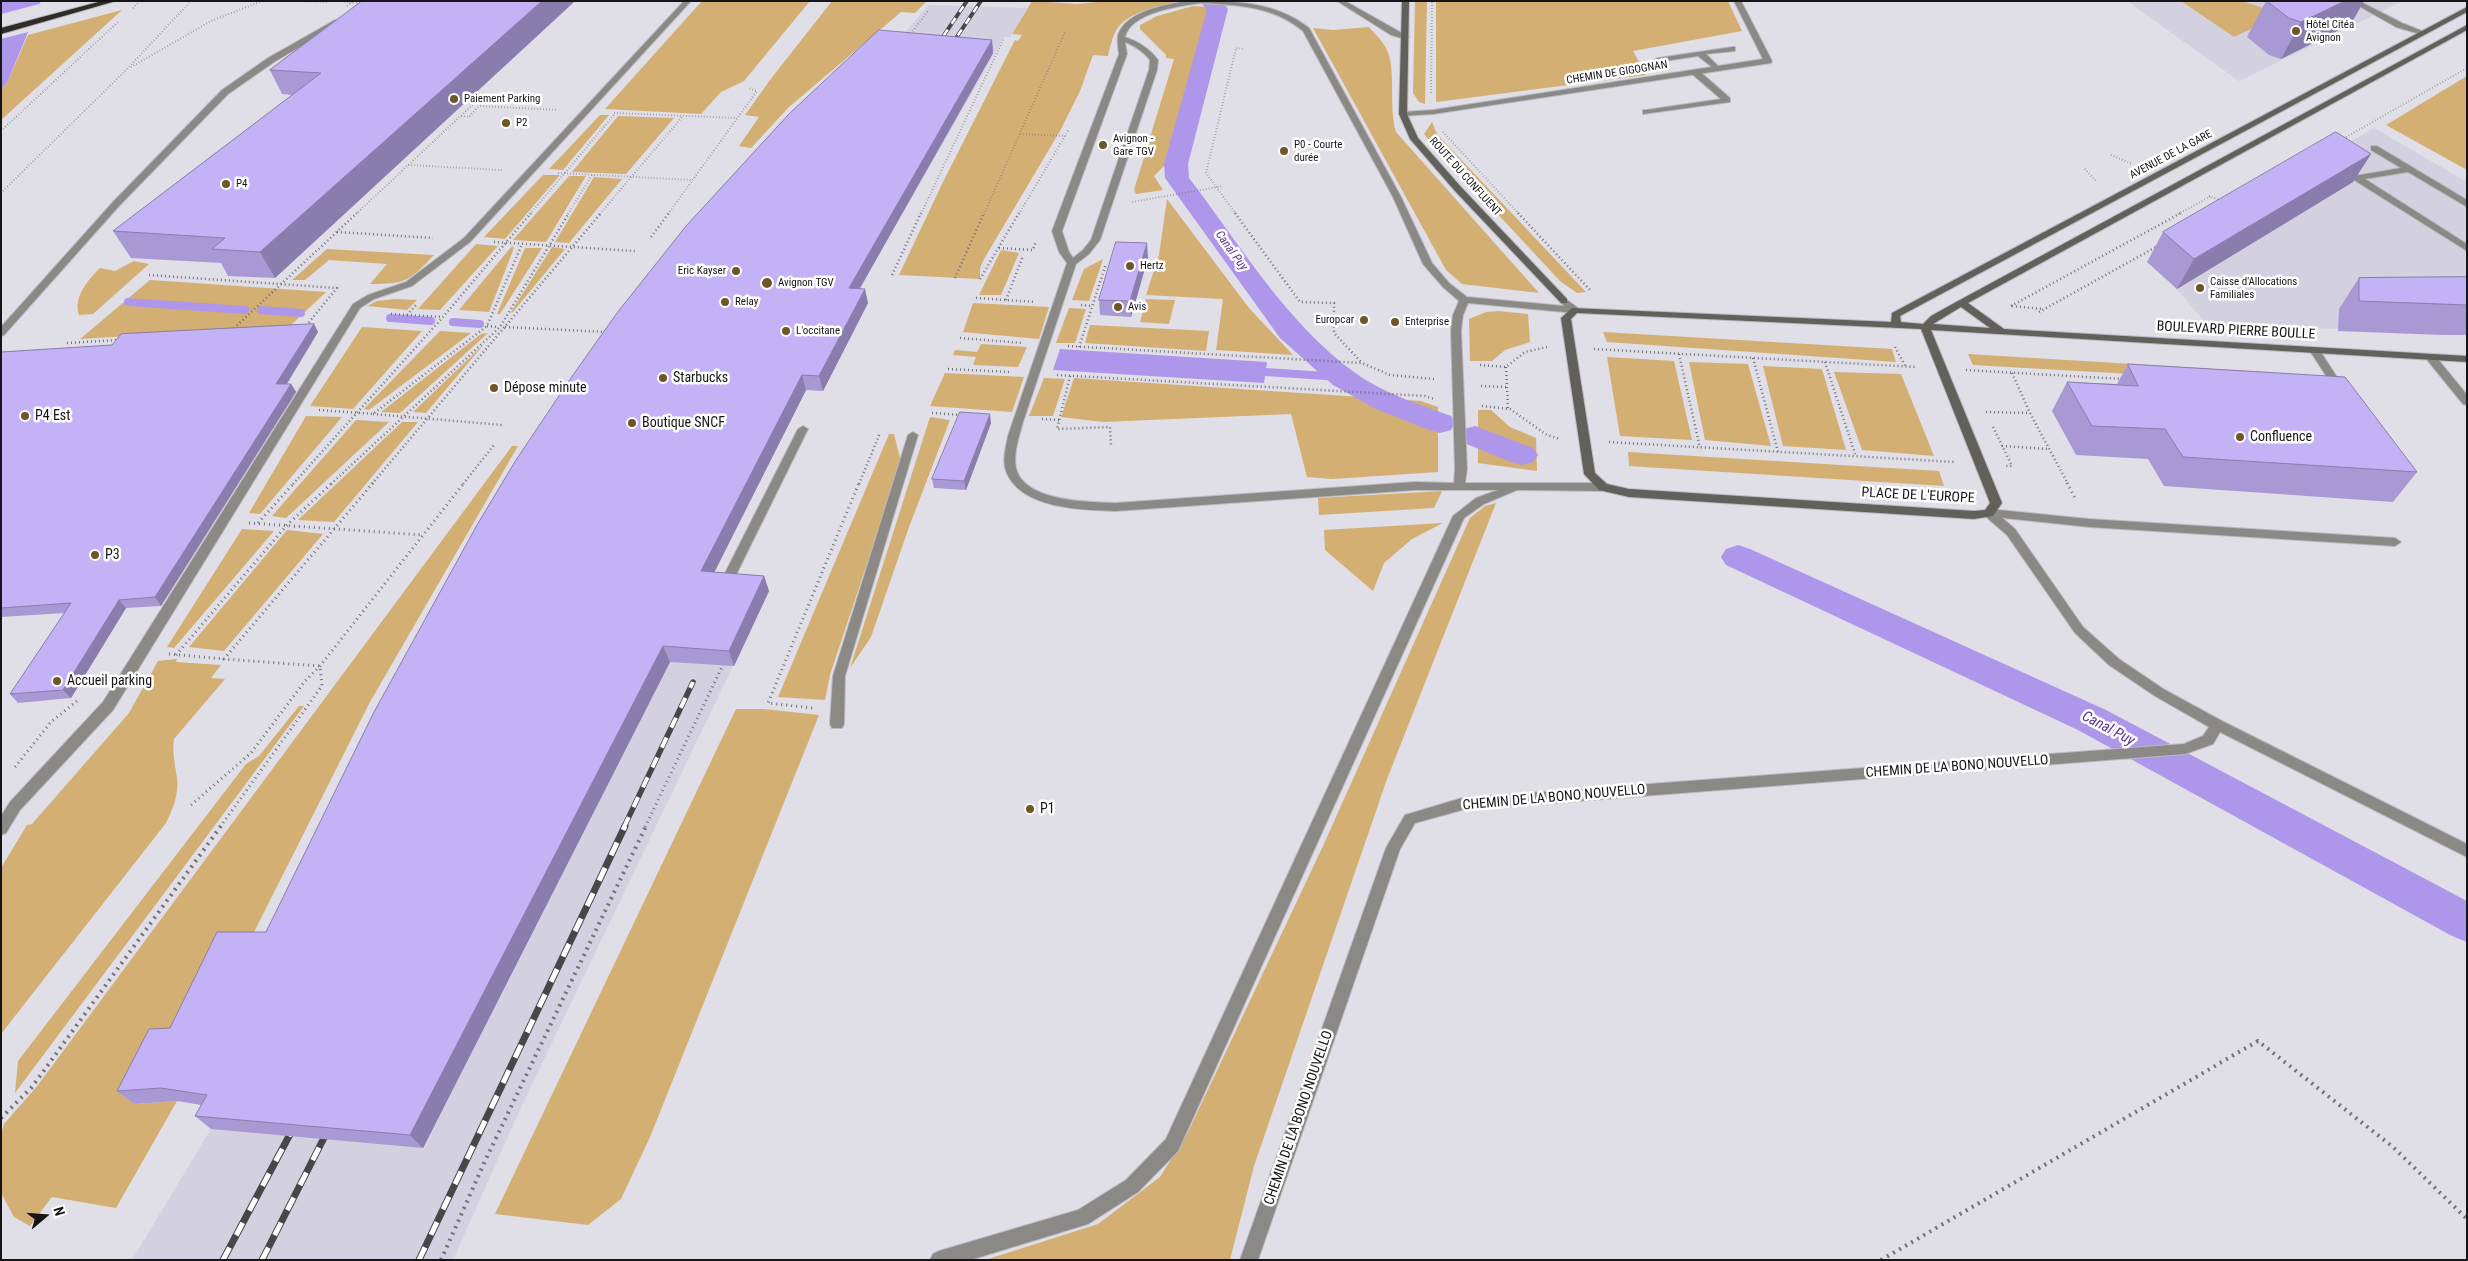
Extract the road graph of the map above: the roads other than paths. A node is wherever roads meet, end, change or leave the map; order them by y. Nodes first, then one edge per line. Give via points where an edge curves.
1 (78, 1) edge
2 (112, 1) edge
3 (688, 1) edge
4 (1201, 1) edge
5 (1340, 1) edge
6 (1406, 1) edge
7 (1737, 1) edge
8 (2354, 1) edge
9 (2467, 10) edge
10 (346, 16) edge
11 (1, 21) edge
12 (2467, 27) edge
13 (1, 31) edge
14 (2423, 33) junction
15 (1405, 37) junction
16 (1121, 38) junction
17 (1732, 48) dead end
18 (1700, 53) junction
19 (1658, 60) dead end
20 (1718, 69) junction
21 (1695, 72) junction
22 (1646, 112) dead end
23 (1403, 114) junction
24 (2374, 148) dead end
25 (2410, 169) junction
26 (2467, 204) edge
27 (2467, 248) edge
28 (1072, 262) junction
29 (1464, 300) junction
30 (1961, 303) junction
31 (1575, 310) junction
32 (1897, 325) junction
33 (1925, 327) junction
34 (2003, 332) junction
35 (1, 334) edge
36 (2315, 351) junction
37 (2432, 359) junction
38 (2467, 359) edge
39 (2345, 396) edge
40 (2467, 402) edge
41 (803, 429) dead end
42 (913, 435) dead end
43 (1459, 485) junction
44 (1524, 486) junction
45 (1603, 487) junction
46 (1989, 513) junction
47 (2395, 542) dead end
48 (727, 581) edge
49 (837, 724) dead end
50 (2217, 725) junction
51 (1, 829) edge
52 (2467, 851) edge
53 (939, 1260) edge
54 (1249, 1260) edge

1 - 11 highway
2 - 13 highway
3 - 51 street via 467,240 409,284 371,297 356,306 108,706 16,806
4 - 16 street via 1150,14 1132,23
4 - 29 street via 1250,4 1276,11 1289,16 1306,30 1397,197 1428,264 1446,286
5 - 15 street
6 - 15 street, ROUTE DU CONFLUENT
7 - 20 street, CHEMIN DE GIGOGNAN via 1768,60
8 - 14 street
9 - 14 street, AVENUE DE LA GARE
10 - 35 street via 271,60 225,92 116,204
12 - 30 street
14 - 32 street, AVENUE DE LA GARE via 1895,315
15 - 23 street, ROUTE DU CONFLUENT
16 - 28 street via 1123,54 1057,231 1064,252
16 - 28 street via 1138,44 1148,53 1154,60 1153,70 1095,240
17 - 18 street
18 - 19 street
18 - 20 street
20 - 21 street, CHEMIN DE GIGOGNAN
21 - 22 street via 1727,100
21 - 23 street, CHEMIN DE GIGOGNAN
23 - 31 street, ROUTE DU CONFLUENT via 1414,139
24 - 25 street
25 - 26 street
25 - 27 street via 2357,178
28 - 43 street via 1011,446 1010,470 1022,487 1060,502 1116,506
29 - 31 street
29 - 43 street via 1456,330 1460,404
30 - 33 street
30 - 34 street
31 - 32 street
31 - 45 street via 1566,318 1569,348 1590,474
32 - 33 street
33 - 34 street, BOULEVARD PIERRE BOULLE
33 - 46 street, PLACE DE L'EUROPE via 1996,503
34 - 36 street, BOULEVARD PIERRE BOULLE
36 - 37 street, BOULEVARD PIERRE BOULLE
36 - 39 street
37 - 38 street, BOULEVARD PIERRE BOULLE
37 - 40 street
41 - 48 street
42 - 49 street via 839,676
43 - 44 street
44 - 45 street
44 - 53 street via 1488,498 1459,516 1172,1145 1132,1186 1082,1218
45 - 46 street, PLACE DE L'EUROPE via 1629,494 1974,515
46 - 47 street via 2088,523
46 - 50 street via 2011,532 2079,630 2114,662
50 - 52 street
50 - 54 street, CHEMIN DE LA BONO NOUVELLO via 2208,740 2185,749 1462,804 1410,819 1393,848

